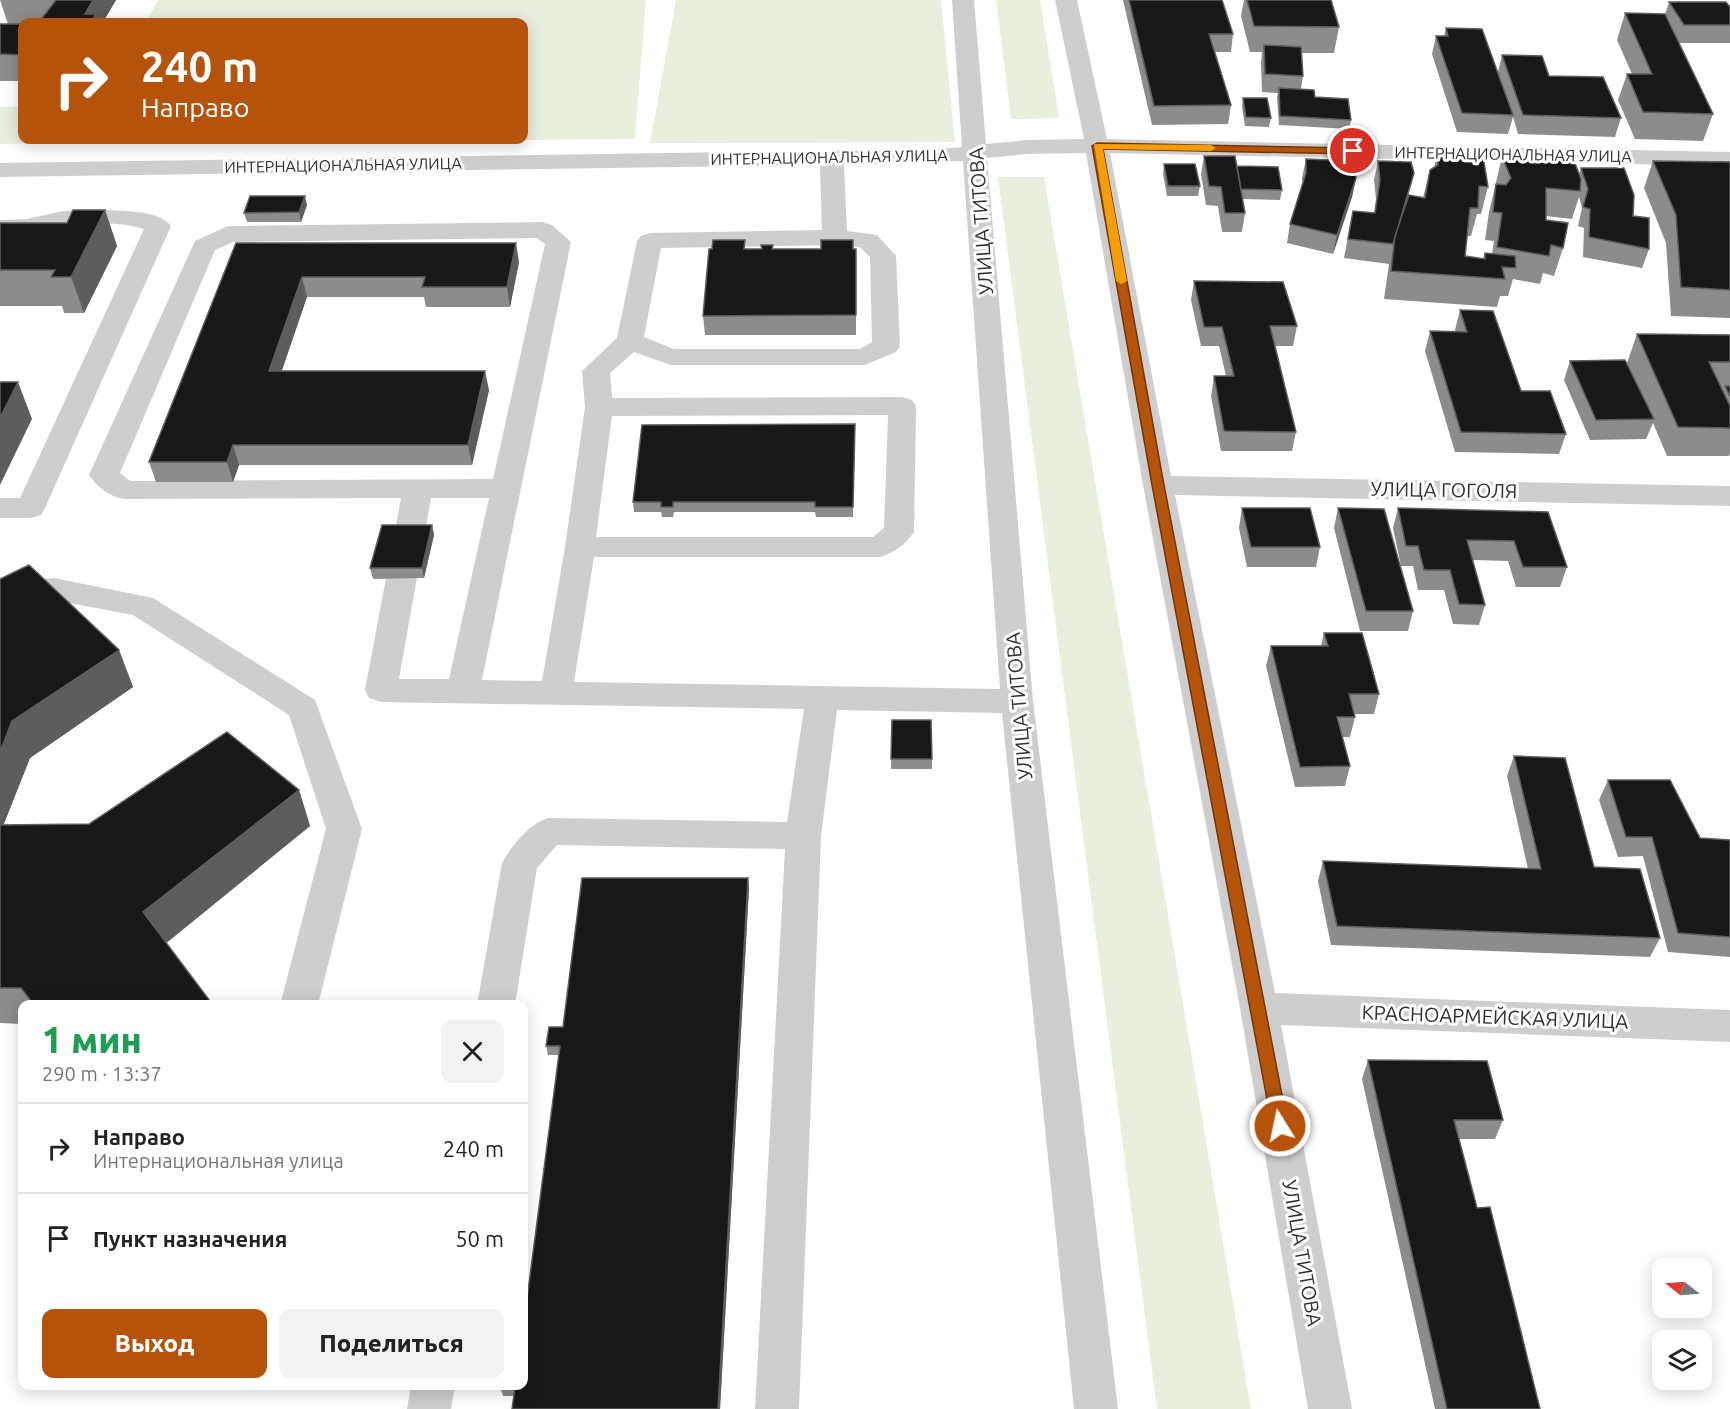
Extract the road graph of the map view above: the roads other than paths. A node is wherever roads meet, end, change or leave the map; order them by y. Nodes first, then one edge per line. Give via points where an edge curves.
1 (963, 0) edge
2 (1066, 0) edge
3 (1097, 146) junction
4 (975, 152) junction
5 (832, 157) junction
6 (1730, 159) edge
7 (85, 169) junction
8 (0, 170) edge
9 (63, 218) junction
10 (0, 228) edge
11 (835, 237) junction
12 (630, 341) junction
13 (599, 407) junction
14 (1158, 485) junction
15 (418, 488) junction
16 (505, 488) junction
17 (1730, 496) edge
18 (0, 508) edge
19 (580, 547) junction
20 (0, 594) edge
21 (463, 692) junction
22 (556, 693) junction
23 (822, 697) junction
24 (1017, 701) junction
25 (803, 836) junction
26 (300, 1000) edge
27 (497, 1000) edge
28 (1259, 1008) junction
29 (1730, 1026) edge
30 (432, 1390) edge
31 (429, 1409) edge
32 (777, 1409) edge
33 (1096, 1409) edge
34 (1330, 1409) edge

1 - 4 street, УЛИЦА ТИТОВА
2 - 3 street, УЛИЦА ТИТОВА
3 - 4 street, ИНТЕРНАЦИОНАЛЬНАЯ УЛИЦА
3 - 6 street, ИНТЕРНАЦИОНАЛЬНАЯ УЛИЦА
3 - 14 street, УЛИЦА ТИТОВА
4 - 5 street, ИНТЕРНАЦИОНАЛЬНАЯ УЛИЦА
4 - 24 street, УЛИЦА ТИТОВА
5 - 7 street, ИНТЕРНАЦИОНАЛЬНАЯ УЛИЦА
5 - 11 street
7 - 8 street, ИНТЕРНАЦИОНАЛЬНАЯ УЛИЦА
7 - 9 street
9 - 10 street via 27,227
9 - 18 street via 109,217 158,226 30,508
11 - 12 street via 650,241
11 - 12 street via 867,240 883,256 886,346 865,357 671,357
12 - 13 street via 597,371
13 - 19 street
13 - 19 street via 902,406 899,532 880,547
14 - 17 street, УЛИЦА ГОГОЛЯ
14 - 28 street, УЛИЦА ТИТОВА
15 - 16 street
15 - 16 street via 123,490 104,475 204,246 228,234 543,230 558,242
15 - 21 street via 381,690
16 - 21 street
19 - 22 street
20 - 26 street via 54,589 142,606 303,708 344,830
21 - 22 street
22 - 23 street
23 - 24 street
23 - 25 street
24 - 33 street, УЛИЦА ТИТОВА
25 - 27 street via 548,831 520,863
25 - 32 street
28 - 29 street, КРАСНОАРМЕЙСКАЯ УЛИЦА
28 - 34 street, УЛИЦА ТИТОВА
30 - 31 street

